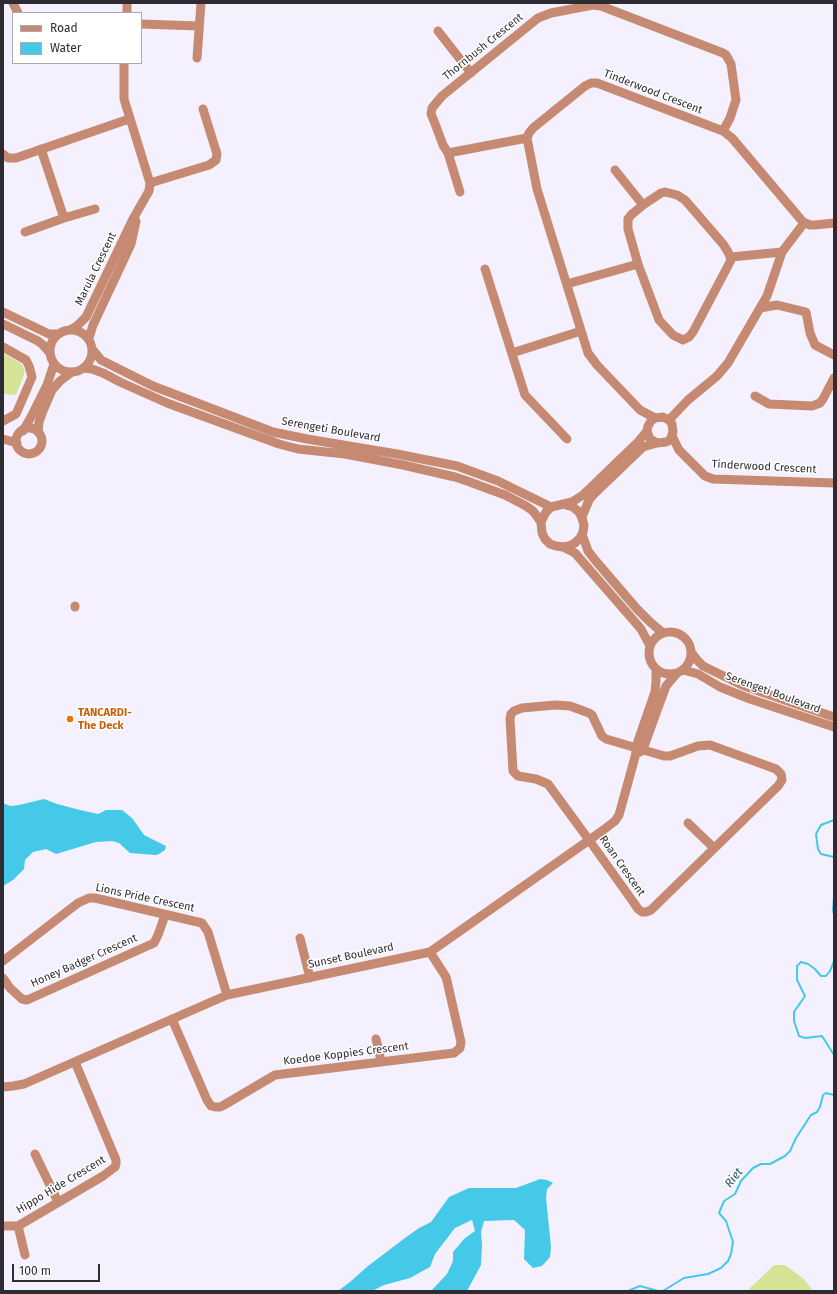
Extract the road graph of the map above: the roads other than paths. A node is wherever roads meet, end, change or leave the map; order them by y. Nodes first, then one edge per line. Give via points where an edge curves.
1 (12, 3) edge
2 (201, 3) edge
3 (17, 12) edge
4 (142, 24) edge
5 (199, 26) junction
6 (438, 31) dead end
7 (197, 58) dead end
8 (124, 64) edge
9 (471, 73) junction
10 (203, 109) dead end
11 (129, 119) junction
12 (723, 131) junction
13 (527, 138) junction
14 (41, 149) junction
15 (448, 153) junction
16 (3, 154) edge
17 (615, 170) dead end
18 (150, 183) junction
19 (460, 192) dead end
20 (643, 205) junction
21 (95, 209) dead end
22 (137, 214) junction
23 (64, 218) junction
24 (804, 223) junction
25 (834, 223) edge
26 (25, 232) dead end
27 (119, 248) junction
28 (128, 252) junction
29 (782, 252) junction
30 (731, 256) junction
31 (638, 264) junction
32 (485, 269) dead end
33 (114, 270) junction
34 (567, 284) junction
35 (767, 296) junction
36 (777, 305) junction
37 (760, 308) junction
38 (3, 312) edge
39 (3, 324) edge
40 (70, 330) junction
41 (581, 331) junction
42 (58, 334) junction
43 (89, 338) junction
44 (3, 347) edge
45 (93, 350) junction
46 (50, 353) junction
47 (512, 353) junction
48 (834, 355) edge
49 (54, 364) junction
50 (83, 368) junction
51 (72, 372) junction
52 (834, 378) edge
53 (755, 396) dead end
54 (640, 410) junction
55 (655, 418) junction
56 (669, 420) junction
57 (3, 421) edge
58 (647, 428) junction
59 (22, 430) junction
60 (38, 432) junction
61 (672, 436) junction
62 (3, 439) edge
63 (567, 439) dead end
64 (17, 443) junction
65 (660, 443) junction
66 (679, 450) junction
67 (618, 466) junction
68 (834, 483) edge
69 (566, 504) junction
70 (551, 507) junction
71 (582, 517) junction
72 (541, 522) junction
73 (582, 534) junction
74 (563, 547) junction
75 (663, 633) junction
76 (650, 646) junction
77 (692, 652) junction
78 (656, 669) junction
79 (680, 672) junction
80 (834, 717) edge
81 (649, 720) junction
82 (834, 727) edge
83 (640, 748) junction
84 (688, 823) dead end
85 (589, 840) junction
86 (714, 848) junction
87 (165, 915) junction
88 (300, 938) dead end
89 (430, 952) junction
90 (3, 961) edge
91 (3, 978) edge
92 (310, 978) junction
93 (227, 995) junction
94 (172, 1019) junction
95 (376, 1039) dead end
96 (381, 1061) junction
97 (75, 1062) junction
98 (3, 1087) edge
99 (35, 1154) dead end
100 (58, 1202) junction
101 (3, 1226) edge
102 (18, 1226) junction
103 (24, 1255) dead end

1 - 3 street
2 - 5 street
4 - 5 street
5 - 7 street
6 - 9 street
8 - 11 street via 124,99
9 - 12 street, Thornbush Crescent via 538,18 550,13 593,5 601,6 723,53 729,59 736,100
9 - 15 street, Thornbush Crescent via 437,100 431,110
10 - 18 street via 216,150 216,160 209,165
11 - 14 street
11 - 18 street
12 - 13 street, Tinderwood Crescent via 594,83 585,86 538,123
12 - 24 street, Tinderwood Crescent via 732,138
13 - 15 street
13 - 34 street via 537,189
14 - 16 street via 11,159
14 - 23 street
15 - 19 street
17 - 20 street
18 - 22 street, Marula Crescent via 147,196
20 - 30 street via 661,192 677,194 685,200
20 - 31 street via 631,215 628,222
21 - 23 street
22 - 27 street, Marula Crescent
22 - 28 street, Marula Crescent
23 - 26 street
24 - 25 street
24 - 29 street
27 - 28 street
27 - 33 street, Marula Crescent
28 - 33 street, Marula Crescent
29 - 30 street
29 - 35 street
30 - 31 street via 693,332 683,340 676,338 659,320
31 - 34 street
32 - 47 street
33 - 40 street, Marula Crescent via 86,317
33 - 43 street, Marula Crescent
34 - 41 street
35 - 36 street
35 - 37 street
36 - 37 street
36 - 48 street via 806,312 815,345
37 - 56 street via 728,363
38 - 42 street via 48,334
39 - 46 street via 38,340
40 - 42 street
40 - 43 street via 82,332
41 - 47 street
41 - 54 street via 592,360
42 - 46 street via 51,343
43 - 45 street
44 - 57 street via 26,360 32,377 16,414
45 - 50 street via 90,363
45 - 70 street, Serengeti Boulevard via 100,360 153,386 273,432 457,466 498,481
46 - 49 street
47 - 63 street via 525,395
49 - 51 street
49 - 59 street via 47,385
50 - 51 street
50 - 72 street, Serengeti Boulevard via 103,373 167,404 279,444 403,465 467,481 526,506
51 - 60 street via 52,390 39,422
52 - 53 street via 820,403 812,406 769,404
54 - 55 street
54 - 58 street
55 - 56 street via 663,417
55 - 58 street
56 - 61 street via 673,428
58 - 65 street via 650,438
58 - 67 street
59 - 60 street via 30,428
59 - 64 street
60 - 64 street via 42,442 36,452 25,453
61 - 65 street via 666,442
61 - 66 street, Tinderwood Crescent
62 - 64 street
65 - 66 street, Tinderwood Crescent
65 - 67 street via 643,447
66 - 68 street, Tinderwood Crescent via 705,476 713,479
67 - 69 street via 583,495
67 - 71 street via 589,500
69 - 70 street
69 - 71 street via 573,507
70 - 72 street
71 - 73 street
72 - 74 street via 545,539 550,544
73 - 74 street via 576,543
73 - 75 street via 588,551 595,560 637,609
74 - 76 street via 575,553 641,629
75 - 76 street via 654,639
75 - 77 street via 681,634
76 - 78 street via 649,660
77 - 79 street via 688,665
77 - 80 street, Serengeti Boulevard via 703,666 744,686
78 - 79 street via 670,675
78 - 81 street via 655,692
79 - 81 street via 666,686
79 - 82 street, Serengeti Boulevard via 698,674 750,699
81 - 83 street
83 - 85 street, Sunset Boulevard via 635,757 619,815 615,821
83 - 85 street, Roan Crescent via 606,739 589,712 570,706 522,708 514,710 511,714 513,771 518,776 548,784
83 - 86 street, Roan Crescent via 670,756 698,746 710,745 776,769 781,774 782,780 778,786
84 - 86 street
85 - 86 street, Roan Crescent via 638,909 646,912
85 - 89 street, Sunset Boulevard
87 - 90 street, Lions Pride Crescent via 89,898 78,903
87 - 91 street, Honey Badger Crescent via 154,943 27,1000 22,999 10,988
87 - 93 street, Lions Pride Crescent via 196,920 204,925
88 - 92 street
89 - 92 street, Sunset Boulevard
89 - 96 street, Koedoe Koppies Crescent via 446,976 461,1042 460,1048 454,1053
92 - 93 street, Sunset Boulevard
93 - 94 street, Sunset Boulevard
94 - 96 street, Koedoe Koppies Crescent via 207,1100 215,1107 224,1105 275,1076
94 - 97 street, Sunset Boulevard
95 - 96 street
97 - 98 street, Sunset Boulevard via 24,1084
97 - 100 street, Hippo Hide Crescent via 116,1164 115,1168
99 - 100 street
100 - 102 street, Hippo Hide Crescent
101 - 102 street, Hippo Hide Crescent
102 - 103 street

